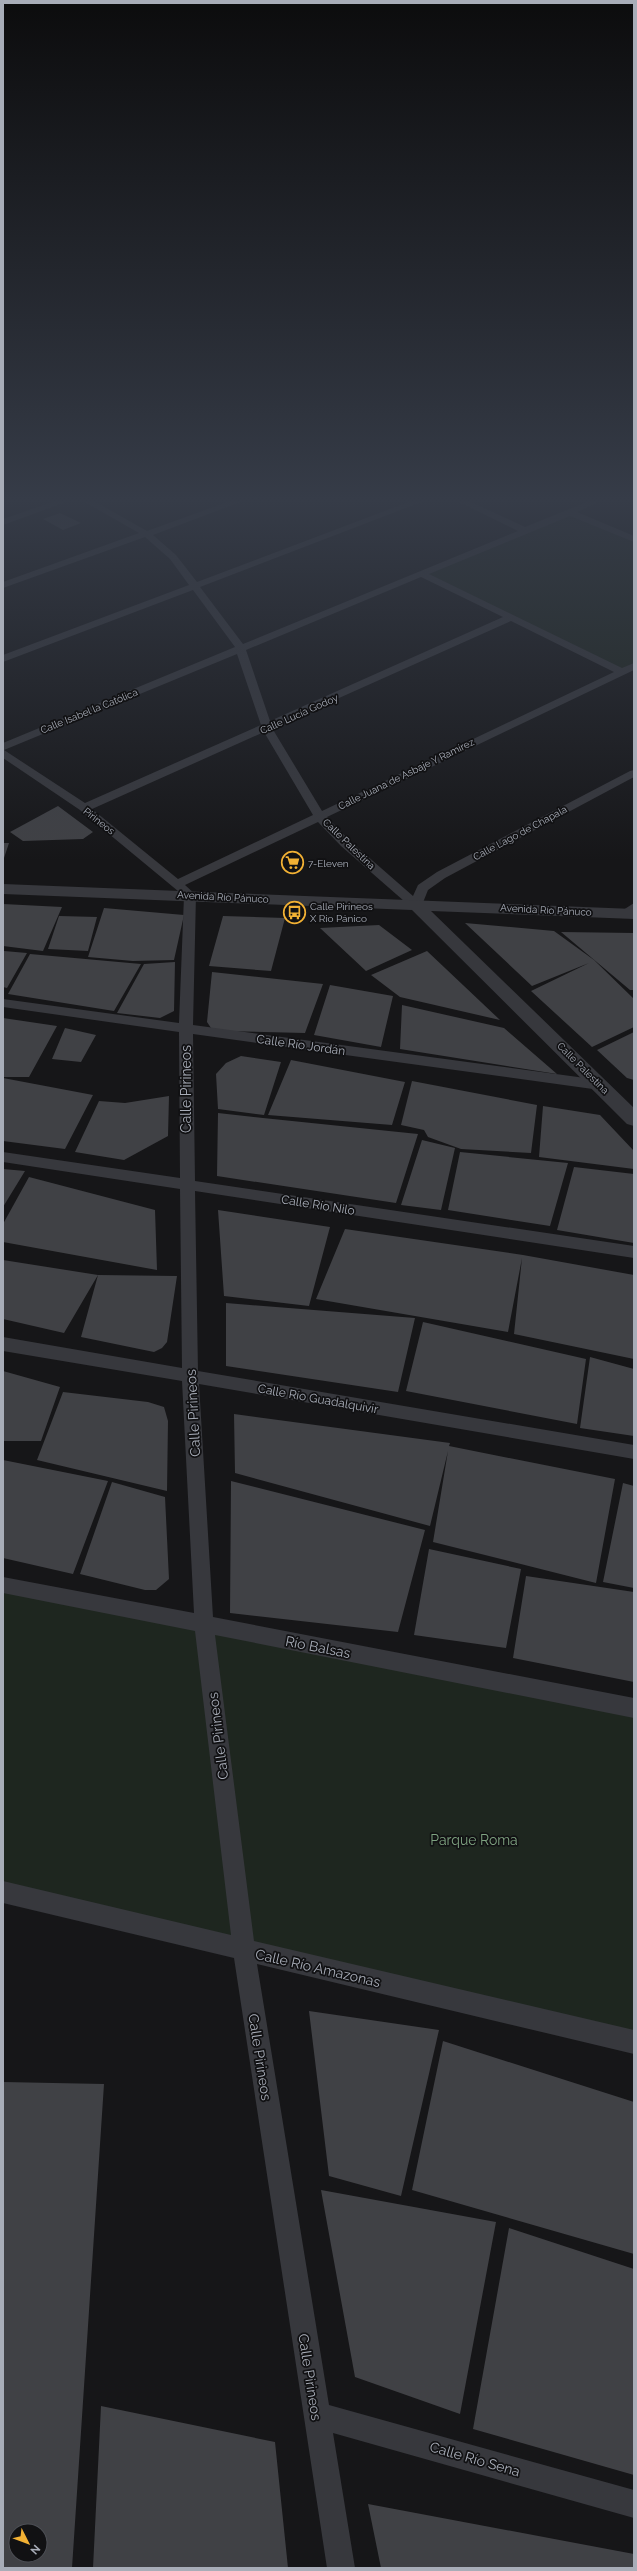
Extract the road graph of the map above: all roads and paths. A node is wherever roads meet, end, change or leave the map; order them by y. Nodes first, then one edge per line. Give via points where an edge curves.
1 (104, 621) edge
2 (221, 621) edge
3 (307, 621) edge
4 (503, 621) edge
5 (520, 621) edge
6 (241, 648) junction
7 (3, 659) edge
8 (634, 666) edge
9 (621, 671) junction
10 (267, 728) junction
11 (3, 747) edge
12 (3, 753) edge
13 (633, 775) edge
14 (84, 808) junction
15 (319, 816) junction
16 (178, 884) junction
17 (3, 889) edge
18 (190, 895) junction
19 (416, 905) junction
20 (630, 912) edge
21 (3, 1003) edge
22 (186, 1030) junction
23 (600, 1085) junction
24 (634, 1118) edge
25 (3, 1157) edge
26 (187, 1185) junction
27 (634, 1252) edge
28 (3, 1344) edge
29 (190, 1377) junction
30 (634, 1452) edge
31 (3, 1586) edge
32 (204, 1625) junction
33 (634, 1708) edge
34 (3, 1892) edge
35 (244, 1951) junction
36 (634, 2042) edge
37 (316, 2415) junction
38 (634, 2504) edge
39 (341, 2568) edge

1 - 7 street
2 - 6 street, Calle Palestina
3 - 6 street, Calle Isabel la Católica
4 - 10 street, Calle Lucía Godoy
5 - 9 street
6 - 10 street, Calle Palestina
6 - 11 street, Calle Isabel la Católica
8 - 9 street, Calle Juana de Asbaje Y Ramírez
9 - 15 street, Calle Juana de Asbaje Y Ramírez
10 - 14 street, Calle Lucía Godoy
10 - 15 street, Calle Palestina
12 - 14 street, Pirineos
13 - 19 street, Calle Lago de Chapala via 441,875 422,888
14 - 16 street, Pirineos
15 - 16 street, Calle Juana de Asbaje Y Ramírez
15 - 19 street, Calle Palestina via 345,843
16 - 18 street, Pirineos
17 - 18 street, Avenida Río Pánuco
18 - 19 street, Avenida Río Pánuco
18 - 22 street, Calle Pirineos
19 - 20 street, Avenida Río Pánuco
19 - 23 street, Calle Palestina
21 - 22 street, Calle Río Jordán
22 - 23 street, Calle Río Jordán
22 - 26 street, Calle Pirineos
23 - 24 street, Calle Palestina
25 - 26 street, Calle Río Nilo
26 - 27 street, Calle Río Nilo
26 - 29 street, Calle Pirineos
28 - 29 street, Calle Río Guadalquivir
29 - 30 street, Calle Río Guadalquivir
29 - 32 street, Calle Pirineos
31 - 32 street, Río Balsas
32 - 33 street, Río Balsas
32 - 35 street, Calle Pirineos
34 - 35 street, Calle Río Amazonas
35 - 36 street, Calle Río Amazonas
35 - 37 street, Calle Pirineos
37 - 38 street, Calle Río Sena
37 - 39 street, Calle Pirineos

